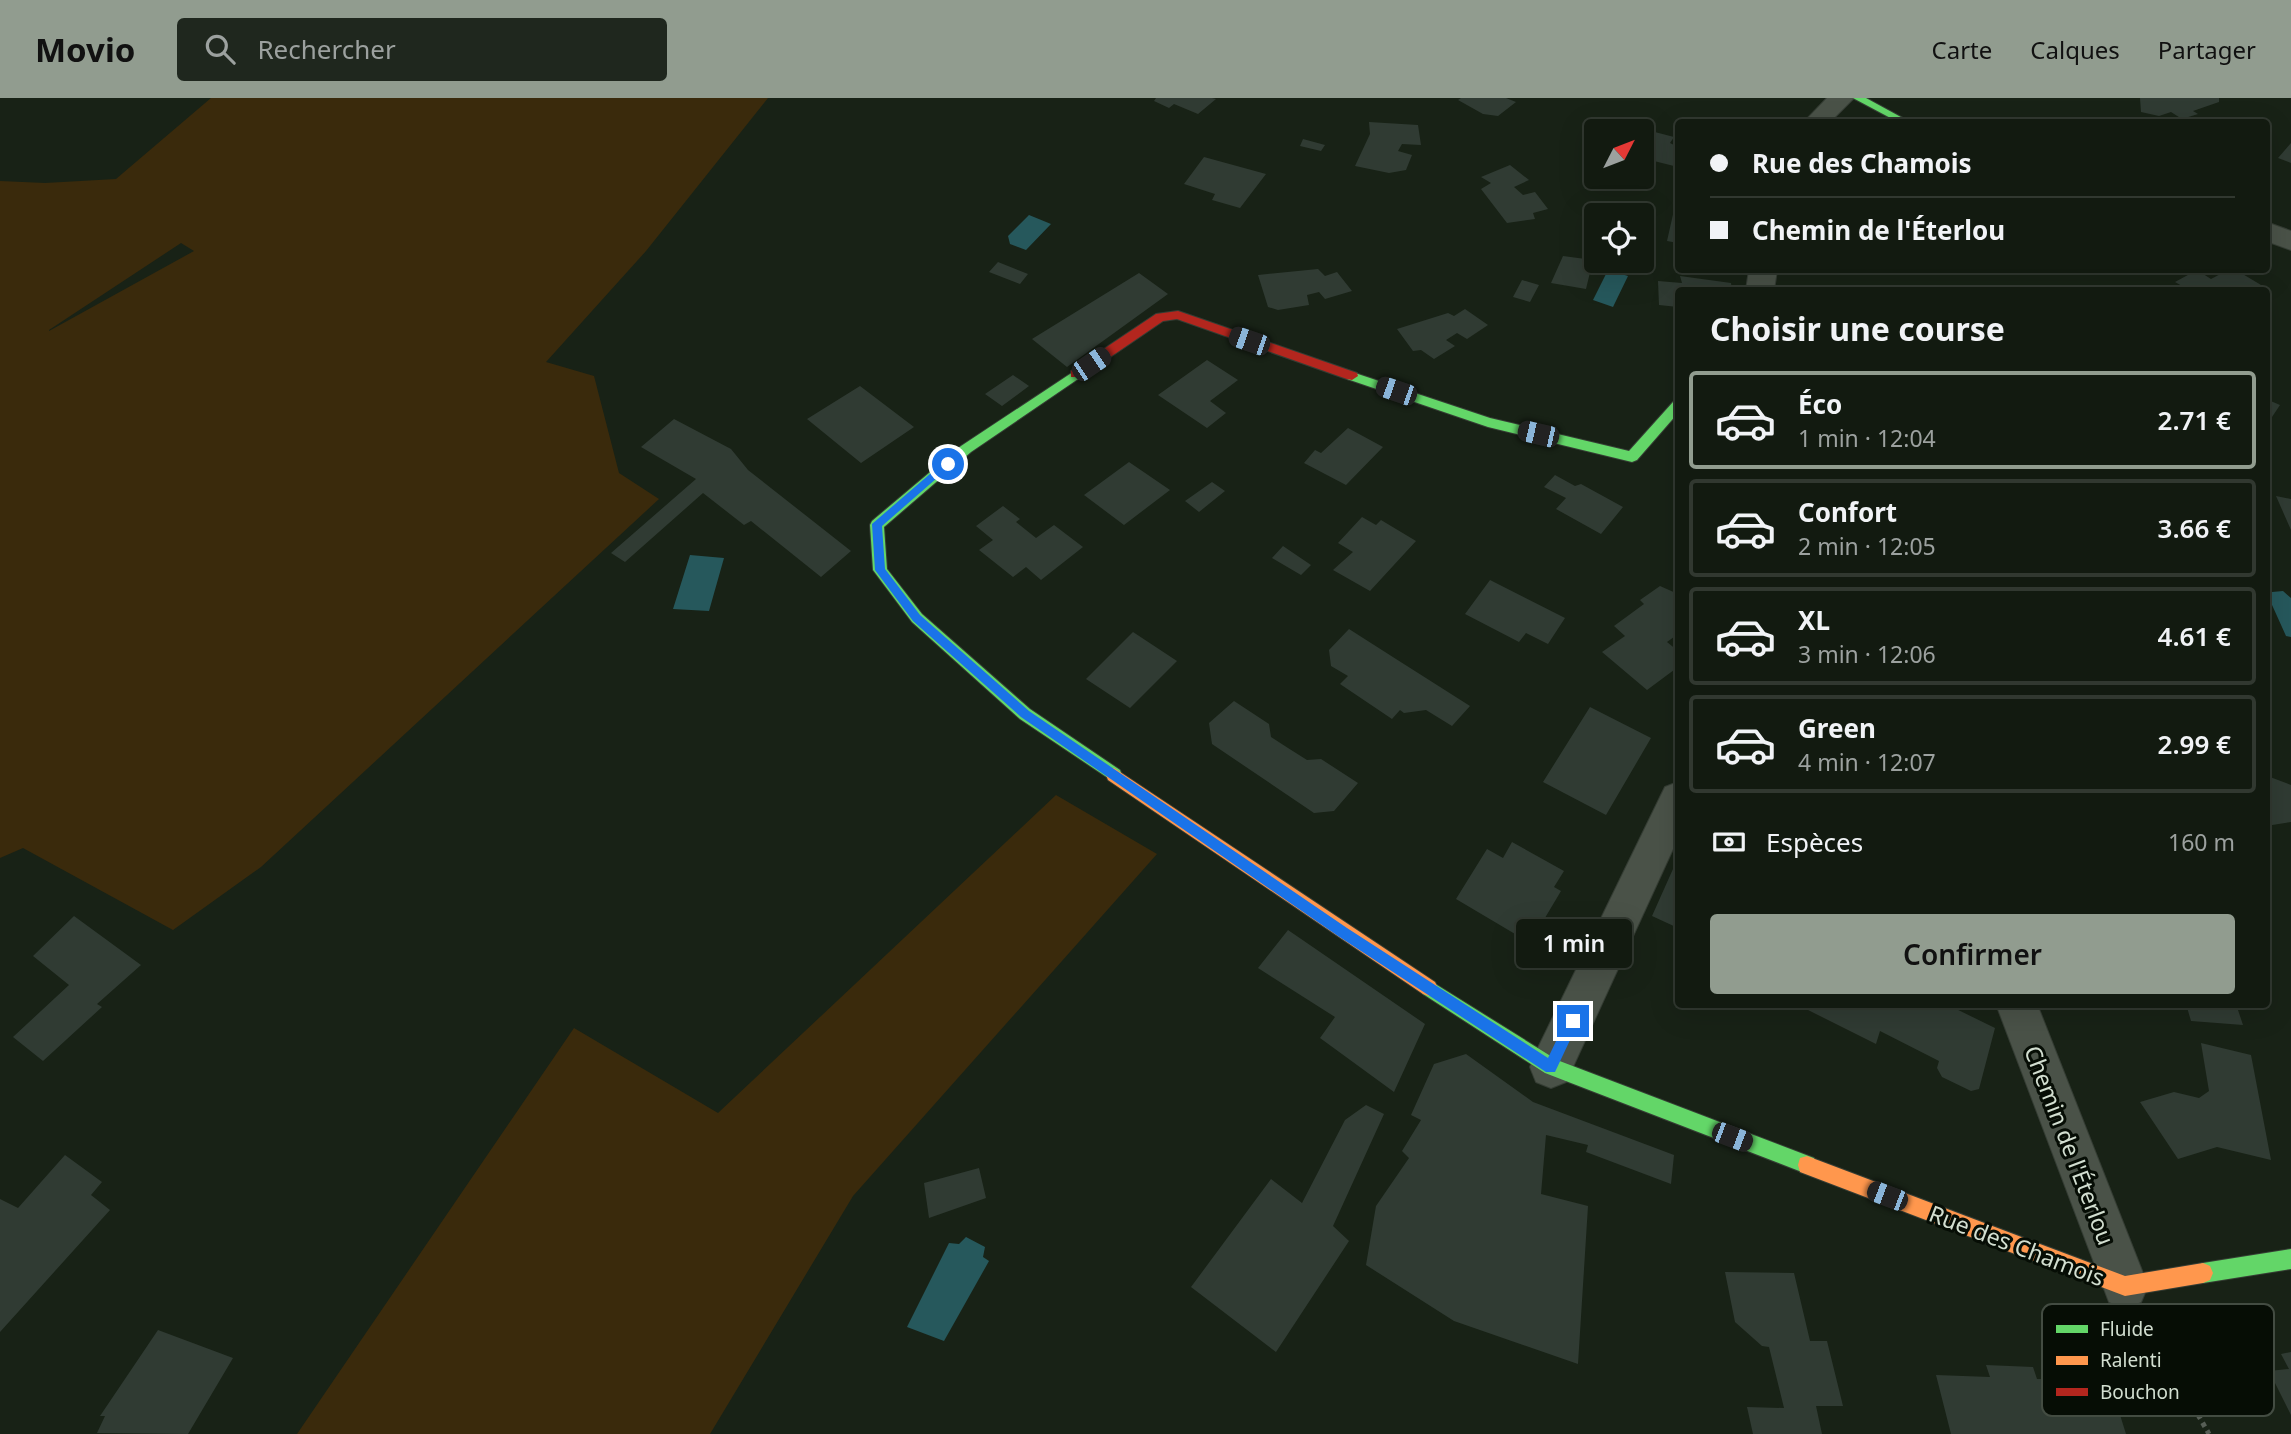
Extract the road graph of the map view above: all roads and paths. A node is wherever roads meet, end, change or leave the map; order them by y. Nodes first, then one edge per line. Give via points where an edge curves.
1 (1841, 98) edge
2 (1858, 98) edge
3 (1819, 119) edge
4 (1899, 119) edge
5 (2270, 233) edge
6 (2291, 241) edge
7 (1675, 408) edge
8 (1675, 810) edge
9 (2018, 1008) edge
10 (1550, 1067) junction
11 (2291, 1259) edge
12 (2125, 1286) junction
13 (2135, 1304) edge
14 (2199, 1416) edge
15 (2209, 1434) edge

1 - 3 street
2 - 4 street
5 - 6 street
7 - 10 street, Rue des Chamois via 1632,457 1488,422 1178,315 1160,317 966,449 877,524 880,570 916,618 1025,714
8 - 10 street
9 - 12 street, Chemin de l'Éterlou
10 - 12 street, Rue des Chamois
11 - 12 street, Rue des Chamois
12 - 13 path, Rue des Chamois
14 - 15 path, Rue des Chamois

